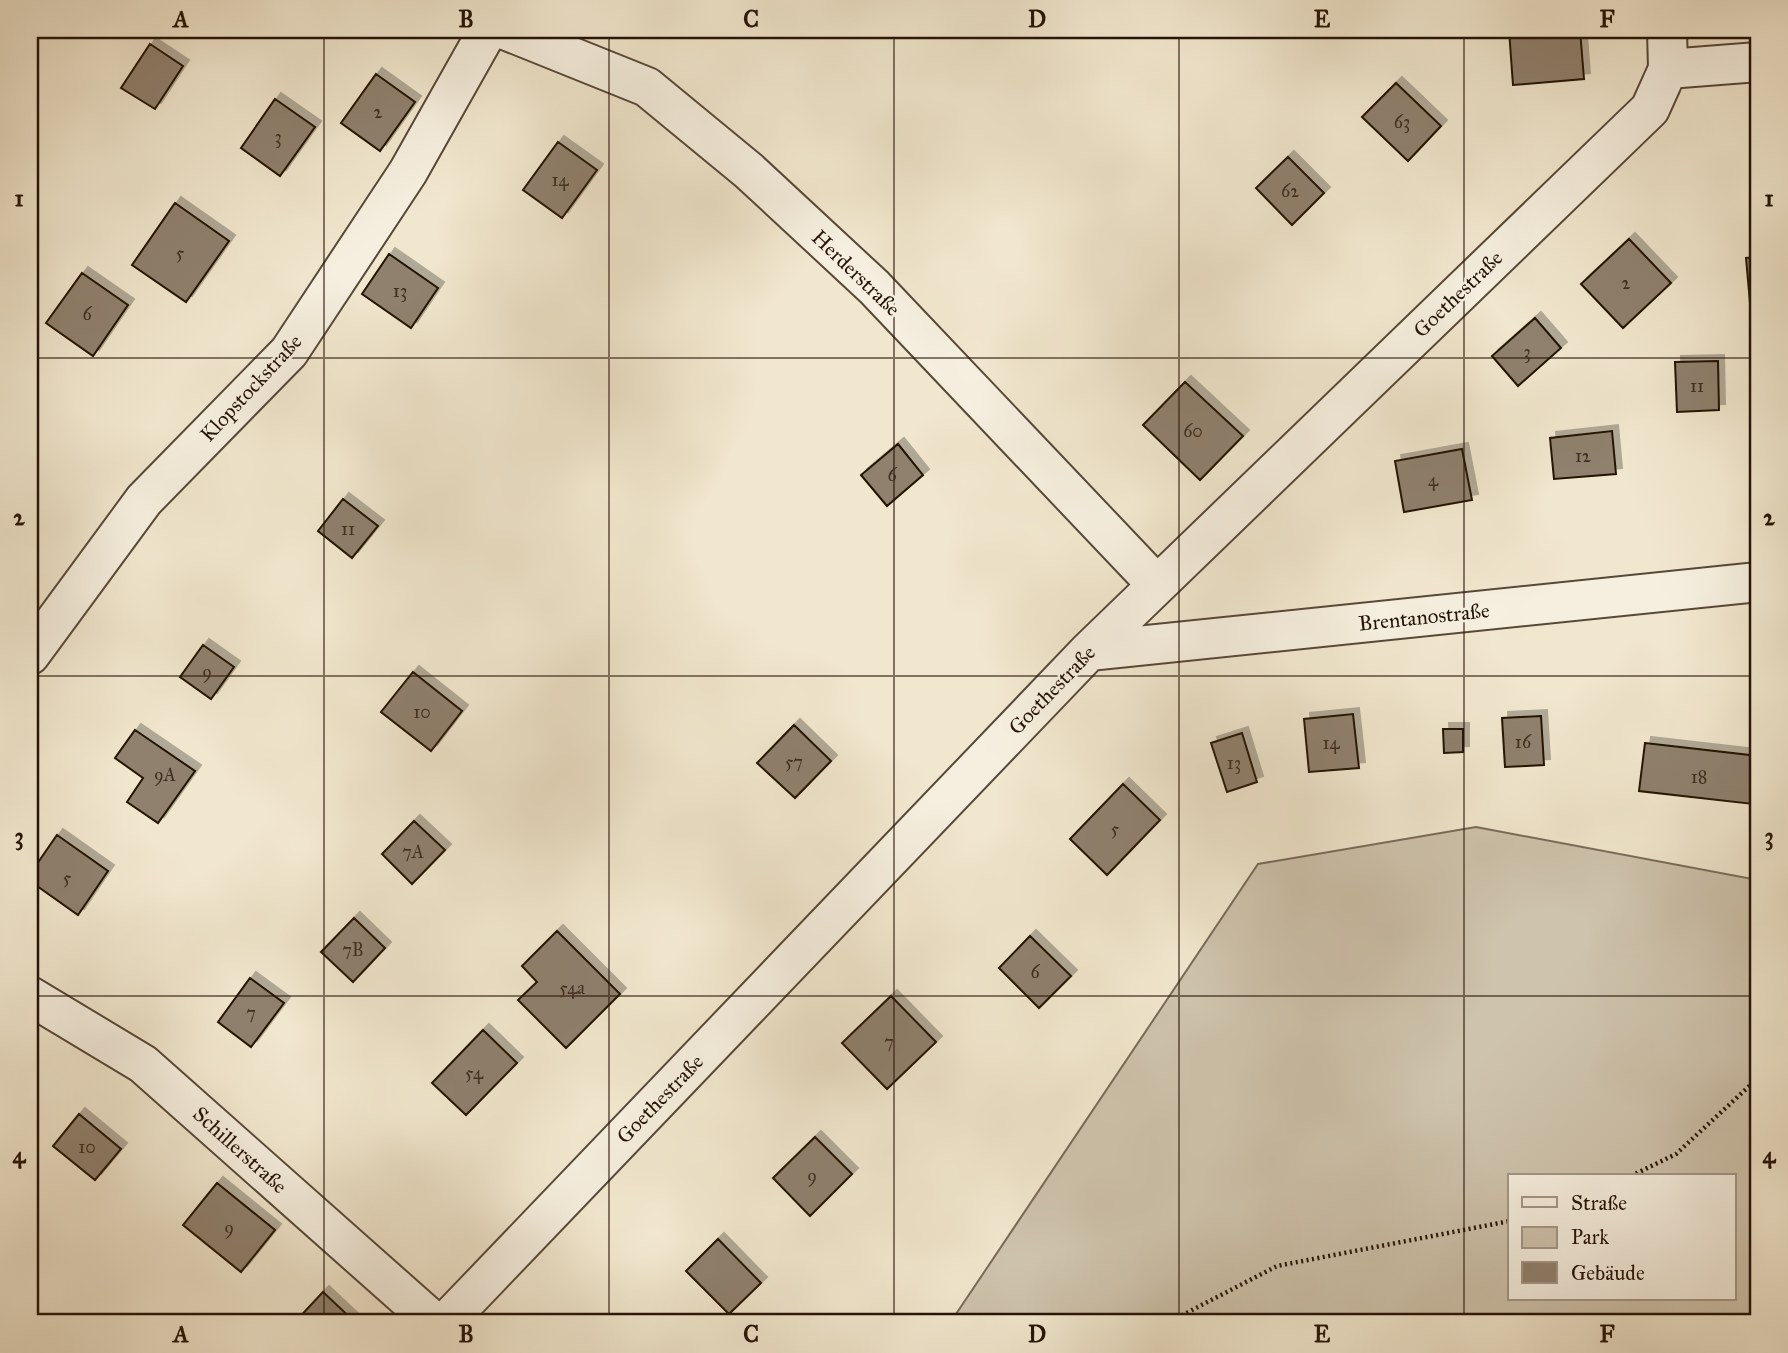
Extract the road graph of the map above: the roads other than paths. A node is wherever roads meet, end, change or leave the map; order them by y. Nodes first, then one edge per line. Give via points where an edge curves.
1 (488, 30) edge
2 (505, 30) edge
3 (1667, 30) edge
4 (1758, 62) edge
5 (1668, 69) junction
6 (1758, 582) edge
7 (1157, 584) junction
8 (1089, 651) junction
9 (30, 655) edge
10 (30, 996) edge
11 (435, 1323) edge
12 (445, 1323) edge

1 - 9 street, Klopstockstraße via 408,172 289,352 144,500
2 - 7 street, Herderstraße via 647,88 749,171 874,287
3 - 5 street
4 - 5 street
5 - 7 street, Goethestraße via 1650,108
6 - 8 street, Brentanostraße
7 - 8 street, Goethestraße
8 - 12 street, Goethestraße
10 - 11 street, Schillerstraße via 143,1064

